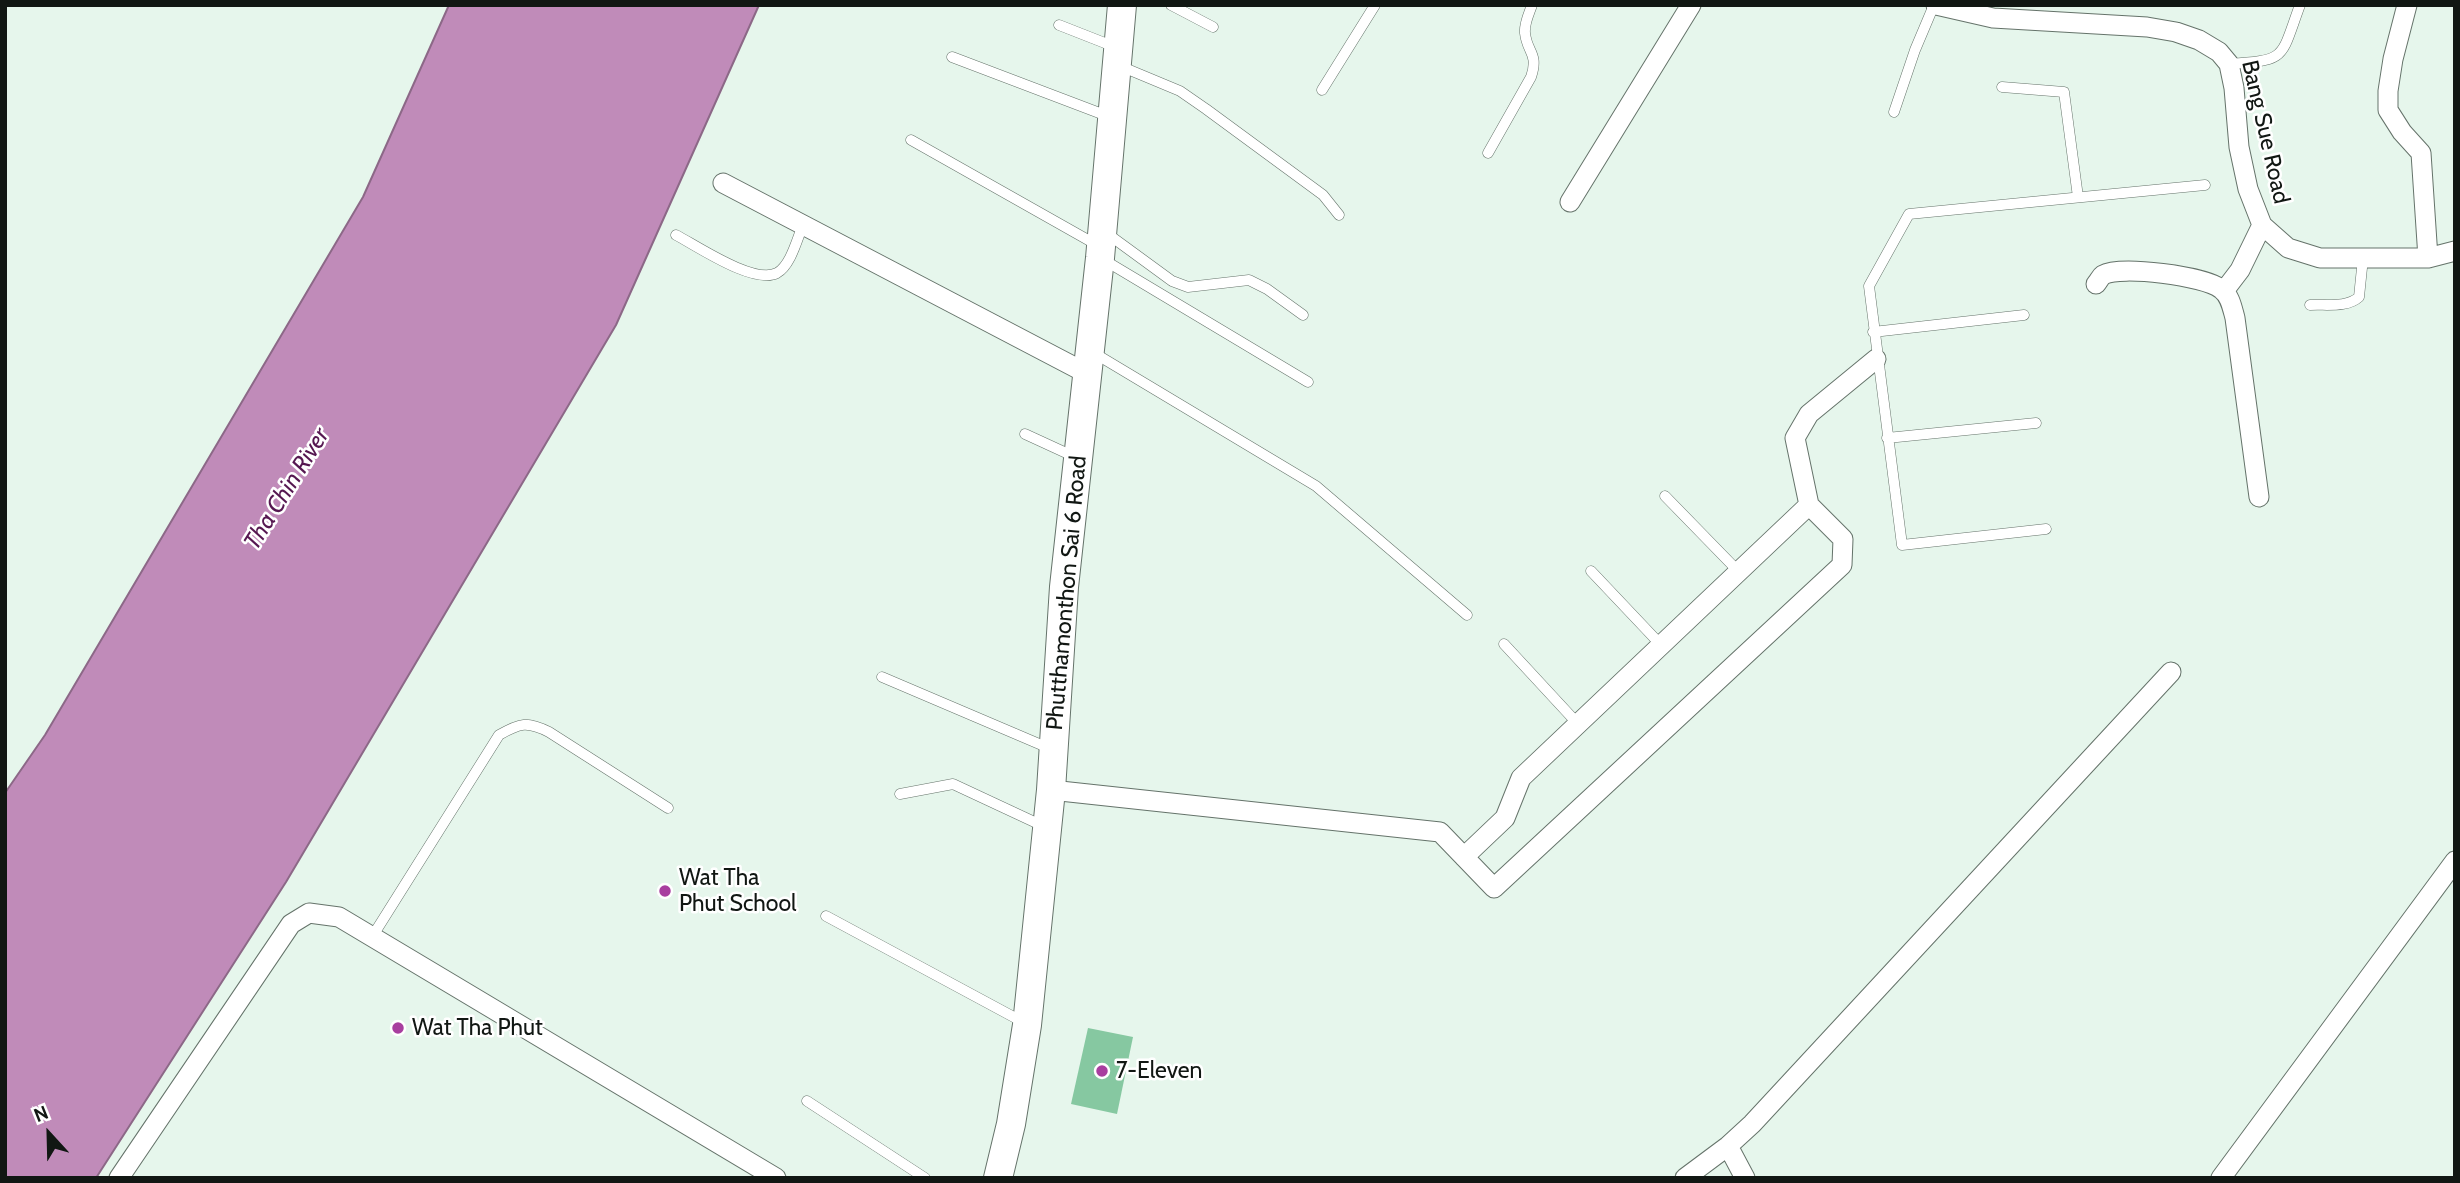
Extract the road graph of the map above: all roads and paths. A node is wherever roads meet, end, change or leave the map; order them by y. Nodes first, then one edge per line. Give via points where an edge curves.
1 (1122, 5) edge
2 (1171, 5) edge
3 (1375, 5) edge
4 (1532, 5) edge
5 (1691, 5) edge
6 (2300, 5) edge
7 (2407, 5) edge
8 (1933, 10) edge
9 (1059, 25) dead end
10 (1213, 27) dead end
11 (952, 57) dead end
12 (1117, 57) junction
13 (2229, 64) junction
14 (2002, 87) dead end
15 (1322, 90) dead end
16 (1894, 112) dead end
17 (1111, 118) junction
18 (911, 140) dead end
19 (1488, 153) dead end
20 (723, 183) dead end
21 (2205, 184) dead end
22 (2078, 197) junction
23 (1570, 202) dead end
24 (1339, 215) dead end
25 (803, 225) junction
26 (2260, 231) junction
27 (676, 235) dead end
28 (1101, 245) junction
29 (2455, 251) edge
30 (2428, 258) junction
31 (2363, 265) junction
32 (2096, 284) dead end
33 (2224, 291) junction
34 (2310, 305) dead end
35 (1303, 315) dead end
36 (2024, 315) dead end
37 (1874, 332) junction
38 (1876, 359) junction
39 (1087, 361) junction
40 (1308, 382) dead end
41 (2036, 423) dead end
42 (1025, 433) dead end
43 (1887, 438) junction
44 (1078, 458) junction
45 (1665, 496) dead end
46 (2259, 497) dead end
47 (1809, 505) junction
48 (2046, 529) dead end
49 (1591, 571) dead end
50 (1739, 572) junction
51 (1467, 615) dead end
52 (1504, 644) dead end
53 (1661, 645) junction
54 (2171, 672) dead end
55 (882, 677) dead end
56 (1578, 724) junction
57 (1054, 750) junction
58 (1051, 790) junction
59 (900, 794) dead end
60 (668, 808) dead end
61 (1047, 828) junction
62 (1464, 858) junction
63 (2455, 861) edge
64 (826, 916) dead end
65 (372, 937) junction
66 (1027, 1025) junction
67 (807, 1101) dead end
68 (1728, 1146) junction
69 (119, 1178) edge
70 (776, 1178) edge
71 (925, 1178) edge
72 (998, 1178) edge
73 (1685, 1178) edge
74 (1745, 1178) edge
75 (2221, 1178) edge

1 - 12 main road, Phutthamonthon Sai 6 Road
2 - 10 lane
3 - 15 lane
4 - 19 lane via 1525,34 1535,64
5 - 23 street
6 - 13 lane via 2276,58
7 - 30 street via 2393,59 2388,110 2421,153
8 - 13 street, Bang Sue Road via 2176,32 2219,52
8 - 16 lane
9 - 12 lane
11 - 17 lane
12 - 17 main road, Phutthamonthon Sai 6 Road
12 - 24 lane via 1206,108 1323,195
13 - 26 street, Bang Sue Road via 2239,147
14 - 22 lane via 2064,92
17 - 28 main road, Phutthamonthon Sai 6 Road
18 - 28 lane
20 - 25 street
21 - 22 lane
22 - 37 lane via 1909,215 1868,286
25 - 27 lane via 784,265 768,275 747,272
25 - 39 street
26 - 31 street, Bang Sue Road via 2288,248
26 - 33 street
28 - 35 lane via 1188,287 1249,280
28 - 39 main road, Phutthamonthon Sai 6 Road
28 - 40 lane
29 - 30 street, Bang Sue Road
30 - 31 street, Bang Sue Road
31 - 34 lane via 2359,297 2349,304
32 - 33 street via 2104,275 2158,272 2215,284
33 - 46 street via 2235,317
36 - 37 lane
37 - 38 lane
38 - 43 lane
38 - 47 street via 1809,414 1795,438
39 - 44 main road, Phutthamonthon Sai 6 Road
39 - 51 lane via 1316,486
41 - 43 lane
42 - 44 lane
43 - 48 lane via 1902,545
44 - 57 main road, Phutthamonthon Sai 6 Road
45 - 50 lane
47 - 50 street
47 - 62 street via 1843,539 1842,565 1494,888
49 - 53 lane
50 - 53 street
52 - 56 lane
53 - 56 street
54 - 68 street
55 - 57 lane
56 - 62 street via 1521,778 1505,818
57 - 58 main road, Phutthamonthon Sai 6 Road
58 - 61 main road, Phutthamonthon Sai 6 Road
58 - 62 street via 1440,832
59 - 61 lane via 953,784
60 - 65 lane via 549,732 519,724 499,735
61 - 66 main road, Phutthamonthon Sai 6 Road
63 - 75 street
64 - 66 lane
65 - 69 street via 339,917 309,913 291,924
65 - 70 street
66 - 72 main road, Phutthamonthon Sai 6 Road via 1012,1124
67 - 71 lane
68 - 73 street
68 - 74 street

